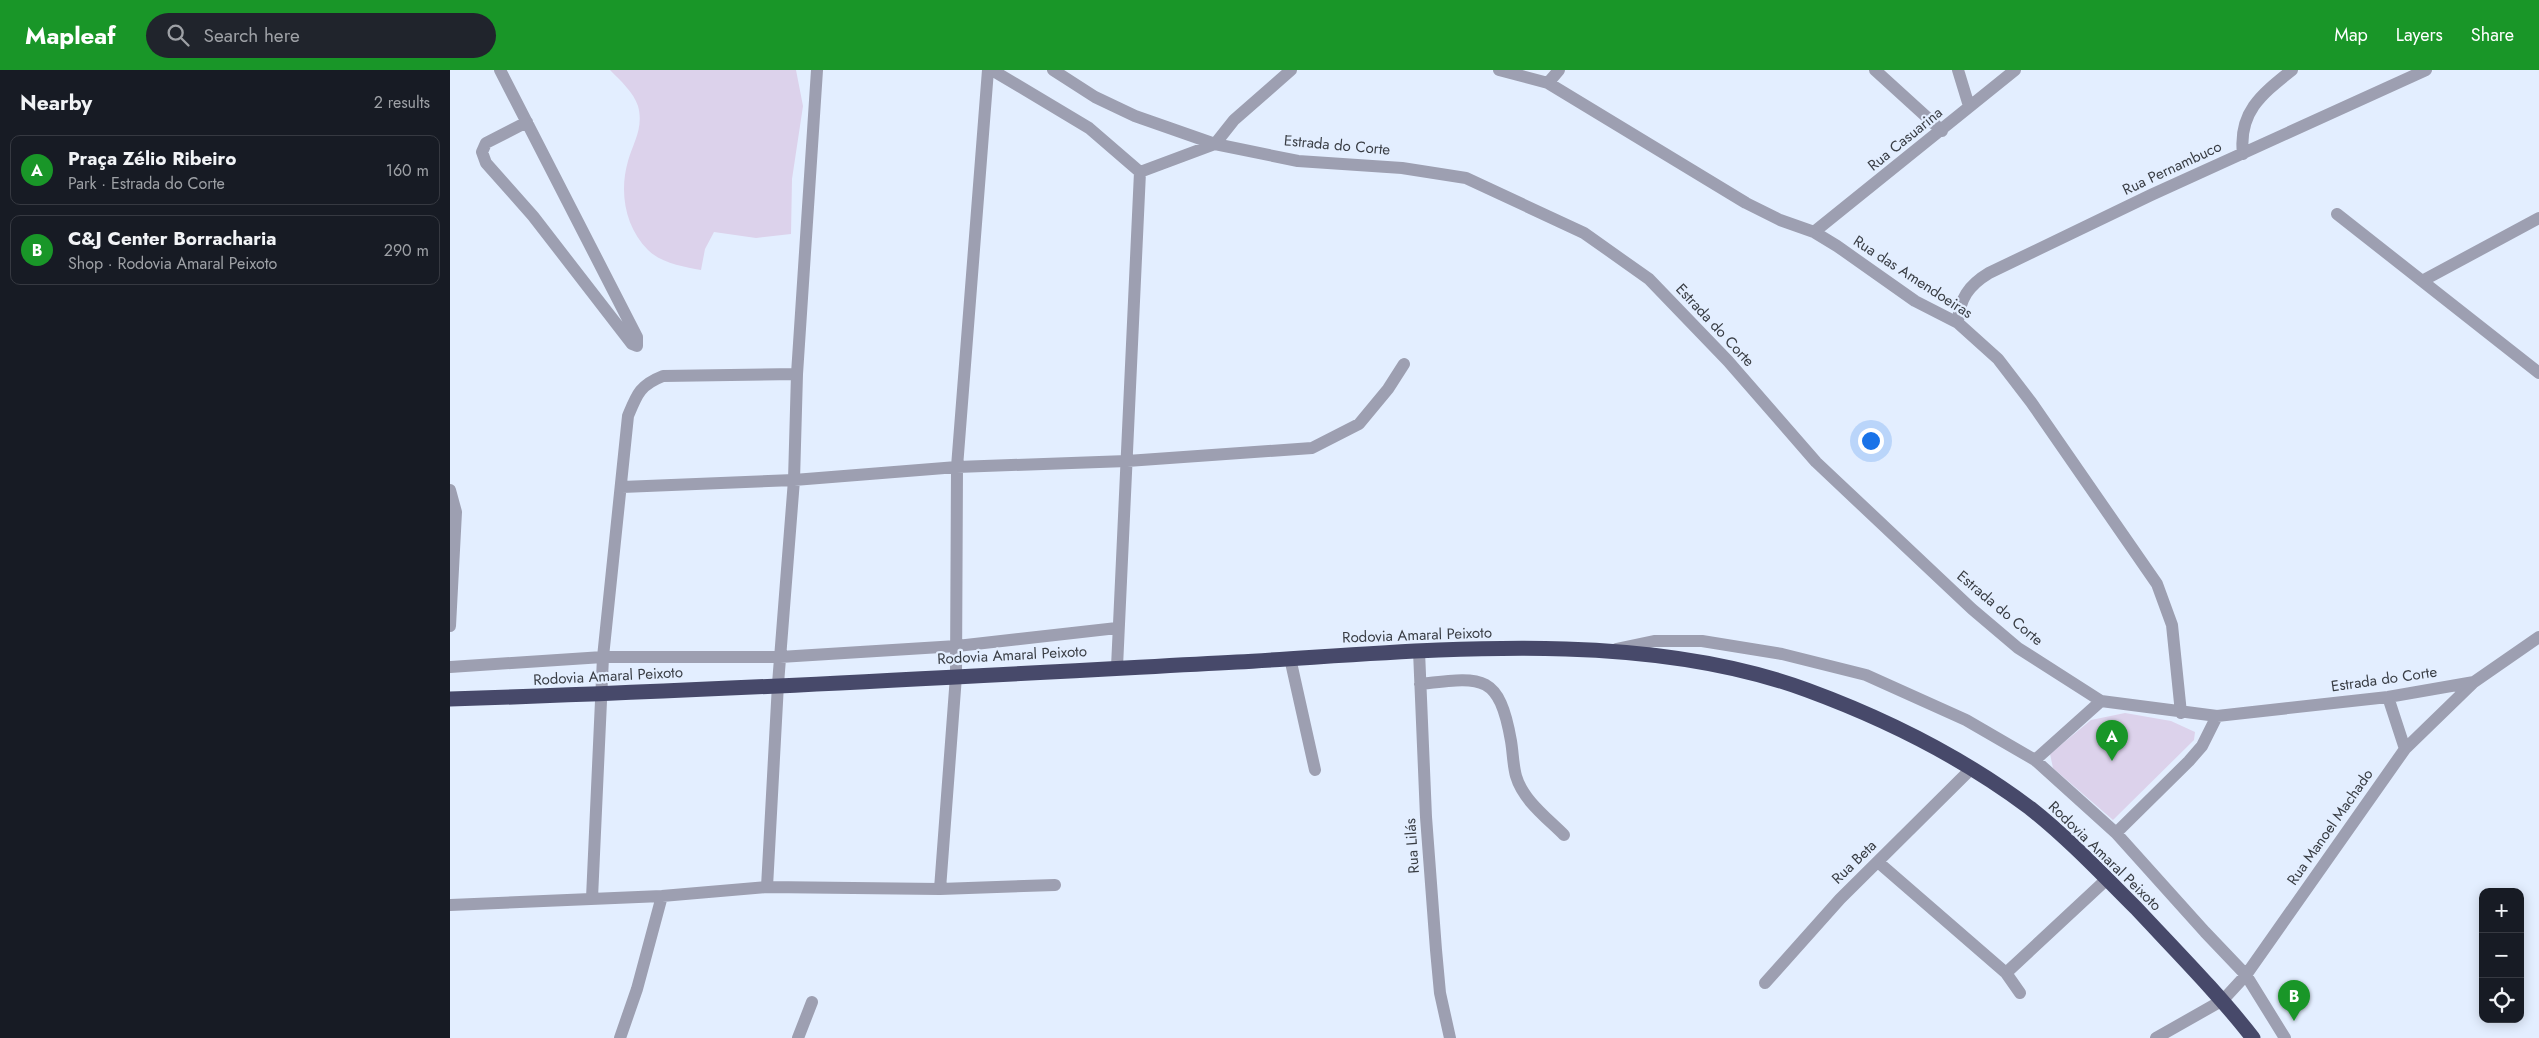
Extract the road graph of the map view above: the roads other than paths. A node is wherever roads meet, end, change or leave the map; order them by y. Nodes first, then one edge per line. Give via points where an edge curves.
1 (500, 70) edge
2 (817, 70) edge
3 (990, 70) edge
4 (1052, 70) edge
5 (1291, 70) edge
6 (1499, 70) edge
7 (1558, 70) edge
8 (1875, 70) edge
9 (1958, 70) edge
10 (2015, 70) edge
11 (2292, 70) edge
12 (2426, 70) edge
13 (1548, 83) junction
14 (1969, 106) junction
15 (527, 122) junction
16 (1942, 131) junction
17 (1215, 144) junction
18 (2243, 154) junction
19 (1140, 172) junction
20 (2337, 214) dead end
21 (2539, 218) edge
22 (1814, 232) junction
23 (2422, 281) junction
24 (1958, 323) junction
25 (1404, 364) dead end
26 (2539, 373) edge
27 (797, 374) junction
28 (1127, 461) junction
29 (957, 467) junction
30 (794, 480) junction
31 (622, 487) junction
32 (451, 493) edge
33 (450, 626) edge
34 (1117, 628) junction
35 (2539, 637) edge
36 (957, 646) junction
37 (1419, 650) junction
38 (1608, 651) junction
39 (603, 657) junction
40 (780, 657) junction
41 (1290, 658) junction
42 (450, 667) edge
43 (1117, 667) junction
44 (956, 676) junction
45 (2474, 682) junction
46 (778, 684) junction
47 (1420, 684) junction
48 (603, 694) junction
49 (2388, 696) junction
50 (450, 699) edge
51 (2100, 701) junction
52 (2181, 713) junction
53 (2216, 716) junction
54 (2404, 749) junction
55 (2035, 760) junction
56 (1971, 769) junction
57 (1316, 770) dead end
58 (2116, 833) junction
59 (1564, 835) dead end
60 (1878, 862) junction
61 (2107, 879) junction
62 (1055, 884) dead end
63 (767, 887) junction
64 (940, 889) junction
65 (662, 896) junction
66 (592, 898) junction
67 (450, 905) edge
68 (2006, 973) junction
69 (2246, 974) junction
70 (1765, 983) dead end
71 (2020, 993) dead end
72 (2223, 1000) junction
73 (812, 1002) dead end
74 (620, 1038) edge
75 (798, 1038) edge
76 (1450, 1038) edge
77 (2156, 1038) edge
78 (2253, 1038) edge
79 (2285, 1038) edge

1 - 15 street
2 - 27 street
3 - 19 street via 1082,124
3 - 29 street
4 - 17 street, Estrada do Corte via 1095,97 1135,116
5 - 17 street via 1234,120
6 - 13 street, Rua das Amendoeiras
7 - 13 street
8 - 16 street
9 - 14 street
10 - 14 street, Rua Casuarina
11 - 18 street via 2246,116 2241,139
12 - 18 street, Rua Pernambuco
13 - 22 street, Rua das Amendoeiras via 1746,203
14 - 16 street, Rua Casuarina
15 - 15 street via 637,338 637,346 632,344 533,216 486,163 482,152 486,142
16 - 22 street, Rua Casuarina
17 - 19 street
17 - 51 street, Estrada do Corte via 1298,161 1402,168 1466,178 1584,233 1649,279 1728,361 1816,462 1972,610 2018,648
18 - 24 street, Rua Pernambuco via 1988,273 1976,281 1960,303
19 - 28 street
20 - 23 street
21 - 23 street
22 - 24 street, Rua das Amendoeiras via 1915,301
23 - 26 street
24 - 52 street, Rua das Amendoeiras via 1998,359 2031,402 2157,584 2172,625
25 - 28 street via 1359,424 1312,448
27 - 30 street
27 - 31 street via 663,376 646,382 628,416
28 - 29 street
28 - 34 street
29 - 30 street
29 - 36 street
30 - 31 street
30 - 40 street
31 - 39 street
32 - 33 street via 456,512
34 - 36 street
34 - 43 street
35 - 45 street, Estrada do Corte
36 - 40 street
36 - 44 street
37 - 38 highway, Rodovia Amaral Peixoto via 1518,648
37 - 41 highway, Rodovia Amaral Peixoto
37 - 47 street, Rua Lilás
38 - 55 street via 1654,641 1702,642 1782,654 1866,675 1966,720
38 - 56 highway, Rodovia Amaral Peixoto via 1675,659 1774,679 1881,719
39 - 40 street
39 - 42 street
39 - 48 street
40 - 46 street
41 - 43 highway, Rodovia Amaral Peixoto
41 - 57 street
43 - 44 highway, Rodovia Amaral Peixoto
44 - 46 highway, Rodovia Amaral Peixoto
44 - 64 street
45 - 49 street, Estrada do Corte
45 - 54 street, Rua Manoel Machado
46 - 48 highway, Rodovia Amaral Peixoto
46 - 63 street
47 - 59 street via 1474,680 1495,691 1504,714 1516,775 1523,793
47 - 76 street, Rua Lilás via 1436,950 1440,993
48 - 50 highway, Rodovia Amaral Peixoto
48 - 66 street
49 - 53 street, Estrada do Corte
49 - 54 street
51 - 52 street, Estrada do Corte
51 - 55 street
52 - 53 street, Estrada do Corte
53 - 58 street via 2202,746 2190,761
54 - 69 street, Rua Manoel Machado
55 - 58 street
56 - 60 street, Rua Beta
56 - 61 highway, Rodovia Amaral Peixoto via 2054,828
58 - 69 street
60 - 68 street
60 - 70 street, Rua Beta via 1807,933
61 - 68 street
61 - 72 highway, Rodovia Amaral Peixoto
62 - 64 street
63 - 64 street
63 - 65 street
65 - 66 street
65 - 74 street
66 - 67 street
68 - 71 street
69 - 72 street, Rua Manoel Machado
69 - 79 street
72 - 77 street, Rua Manoel Machado
72 - 78 highway, Rodovia Amaral Peixoto
73 - 75 street

